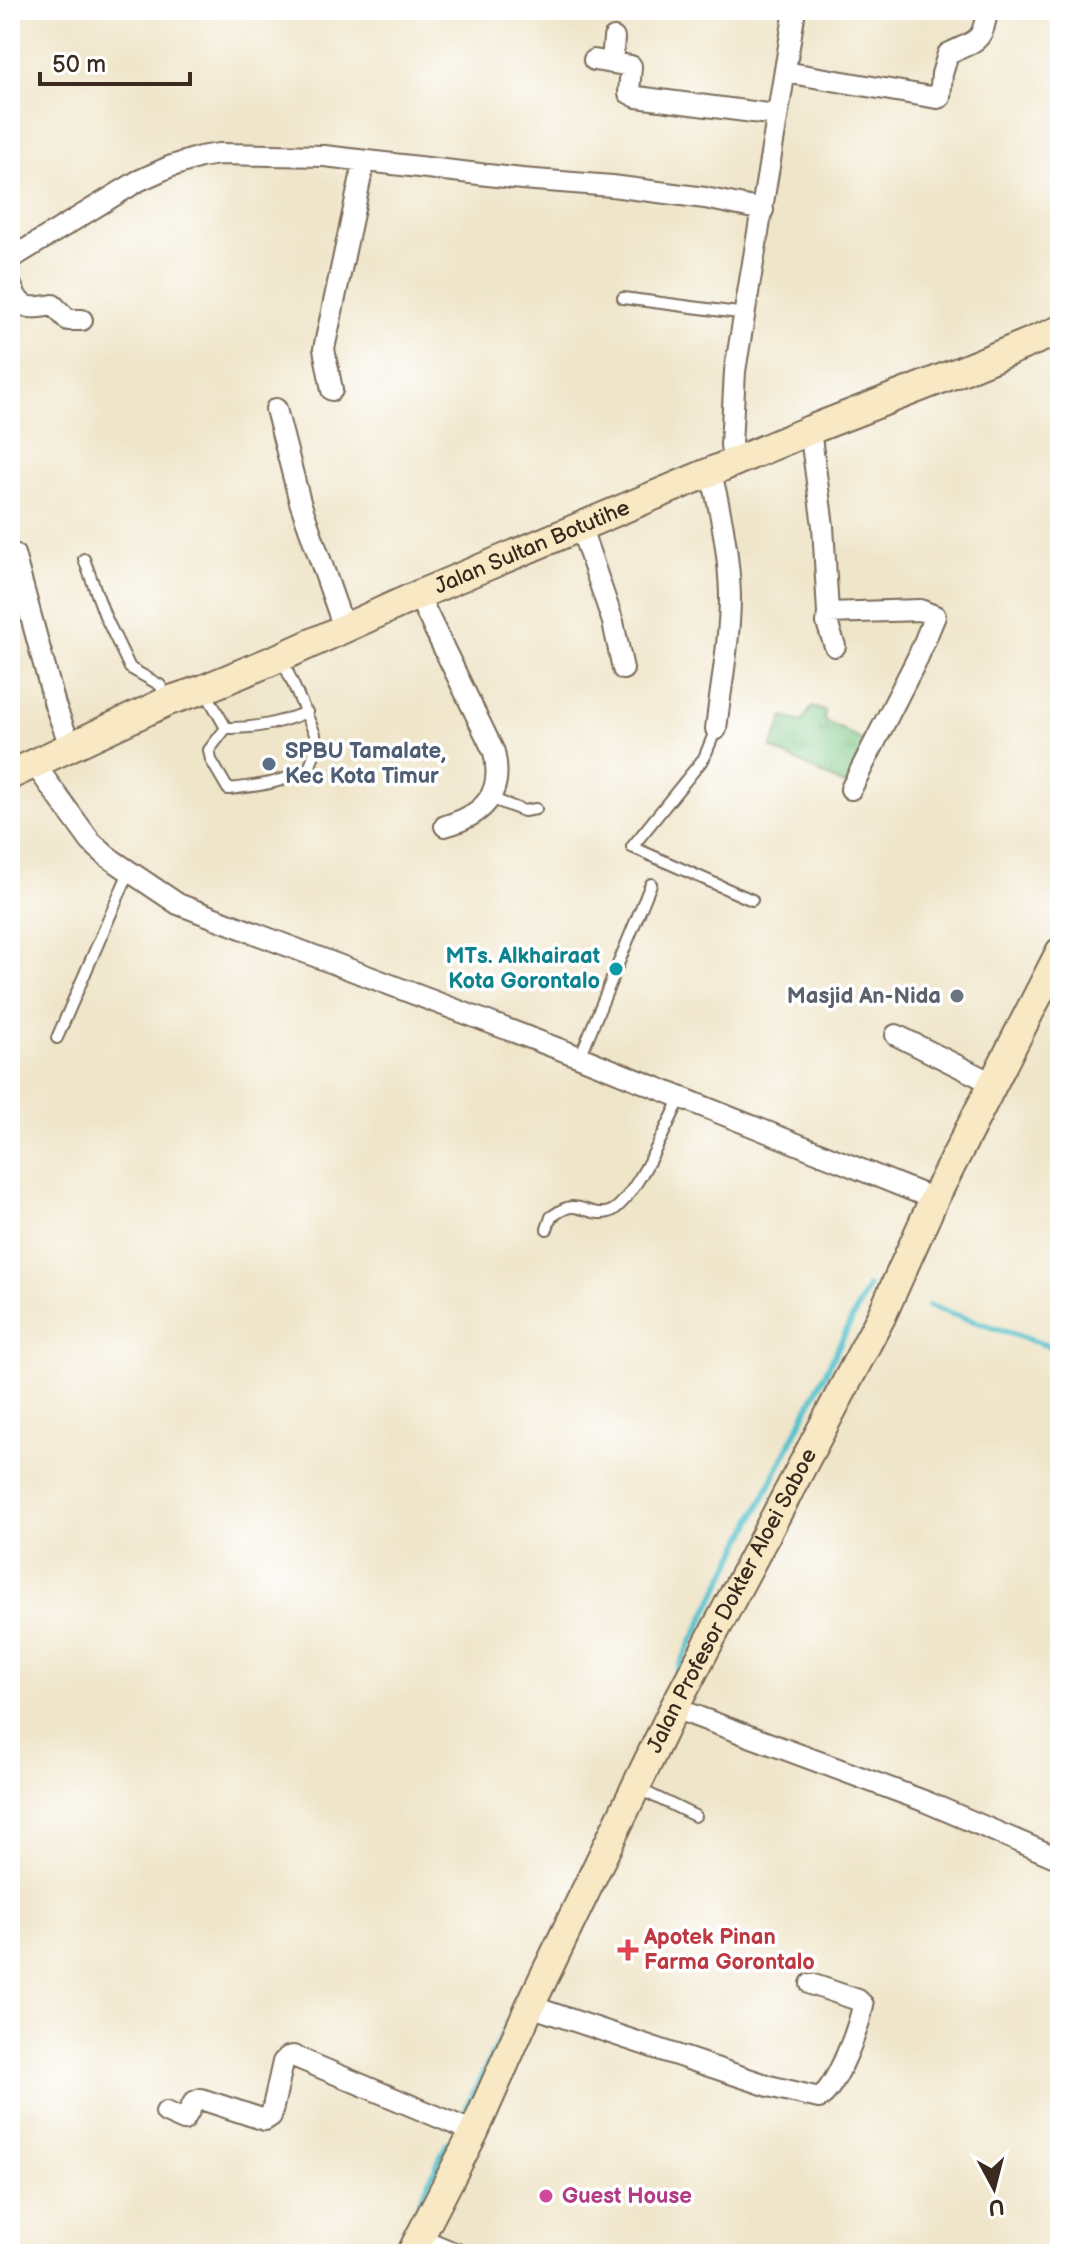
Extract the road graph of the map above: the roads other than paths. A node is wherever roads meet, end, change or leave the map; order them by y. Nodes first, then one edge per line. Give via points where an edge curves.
1 (795, 10) edge
2 (987, 10) edge
3 (614, 38) dead end
4 (785, 72) junction
5 (776, 115) junction
6 (364, 162) junction
7 (763, 210) junction
8 (10, 259) edge
9 (10, 283) edge
10 (623, 298) dead end
11 (746, 314) junction
12 (82, 320) dead end
13 (1060, 330) edge
14 (332, 390) dead end
15 (276, 409) dead end
16 (810, 430) junction
17 (723, 468) junction
18 (581, 528) junction
19 (14, 554) dead end
20 (84, 559) dead end
21 (418, 595) junction
22 (828, 613) junction
23 (344, 628) junction
24 (835, 646) dead end
25 (281, 657) junction
26 (623, 669) dead end
27 (204, 689) junction
28 (168, 701) junction
29 (307, 712) junction
30 (226, 728) junction
31 (716, 729) joint
32 (71, 748) junction
33 (22, 770) edge
34 (851, 789) dead end
35 (490, 798) junction
36 (536, 809) dead end
37 (445, 826) dead end
38 (129, 872) junction
39 (651, 884) dead end
40 (752, 900) dead end
41 (1060, 952) edge
42 (896, 1035) dead end
43 (57, 1038) dead end
44 (580, 1057) junction
45 (992, 1083) junction
46 (681, 1098) junction
47 (934, 1199) junction
48 (547, 1229) dead end
49 (674, 1708) junction
50 (635, 1788) junction
51 (695, 1816) dead end
52 (1060, 1859) edge
53 (811, 1984) dead end
54 (530, 2006) junction
55 (166, 2112) dead end
56 (474, 2132) junction
57 (415, 2246) edge
58 (457, 2254) edge

1 - 4 street
2 - 4 street via 980,38 948,54 937,98
3 - 5 street via 603,61 631,66 629,93 637,97
4 - 5 street
5 - 7 street
6 - 7 street via 627,188
6 - 8 street via 234,153 200,157 138,181
6 - 14 street via 324,349
7 - 11 street
9 - 12 street via 21,305 53,305 68,320
10 - 11 lane
11 - 17 street via 731,445
13 - 16 street, Jalan Sultan Botutihe
15 - 23 street via 300,502
16 - 17 street, Jalan Sultan Botutihe
16 - 22 street
17 - 18 street, Jalan Sultan Botutihe
17 - 31 street via 721,513 730,593
18 - 21 street, Jalan Sultan Botutihe
18 - 26 street
19 - 32 street
20 - 28 lane via 130,668 160,685
21 - 23 street, Jalan Sultan Botutihe
21 - 35 street via 494,752 496,784
22 - 24 street
22 - 34 street via 920,610 935,616
23 - 25 street, Jalan Sultan Botutihe
25 - 27 street, Jalan Sultan Botutihe
25 - 29 lane
27 - 28 street, Jalan Sultan Botutihe
27 - 30 lane
28 - 32 street, Jalan Sultan Botutihe
29 - 30 lane via 271,726
29 - 30 lane via 316,747 310,767 281,781 228,789 223,785 209,750
31 - 40 lane via 704,758 632,847
32 - 33 street, Jalan Sultan Botutihe
33 - 38 street via 91,842
35 - 36 lane via 524,811
35 - 37 street via 478,813
38 - 43 lane
38 - 44 street via 178,904
39 - 44 lane
41 - 45 street, Jalan Profesor Dokter Aloei Saboe
42 - 45 street
44 - 46 street
45 - 47 street, Jalan Profesor Dokter Aloei Saboe
46 - 47 street
46 - 48 lane via 622,1204 594,1214 573,1206 551,1217
47 - 49 street, Jalan Profesor Dokter Aloei Saboe via 881,1317
49 - 50 street, Jalan Profesor Dokter Aloei Saboe
49 - 52 street via 924,1801
50 - 51 lane
50 - 54 street, Jalan Profesor Dokter Aloei Saboe
53 - 54 street via 863,2005 839,2069 819,2098
54 - 56 street, Jalan Profesor Dokter Aloei Saboe
55 - 56 street via 184,2120 201,2099 265,2120 271,2116 283,2062 293,2056
56 - 57 street, Jalan Profesor Dokter Aloei Saboe
57 - 58 street

